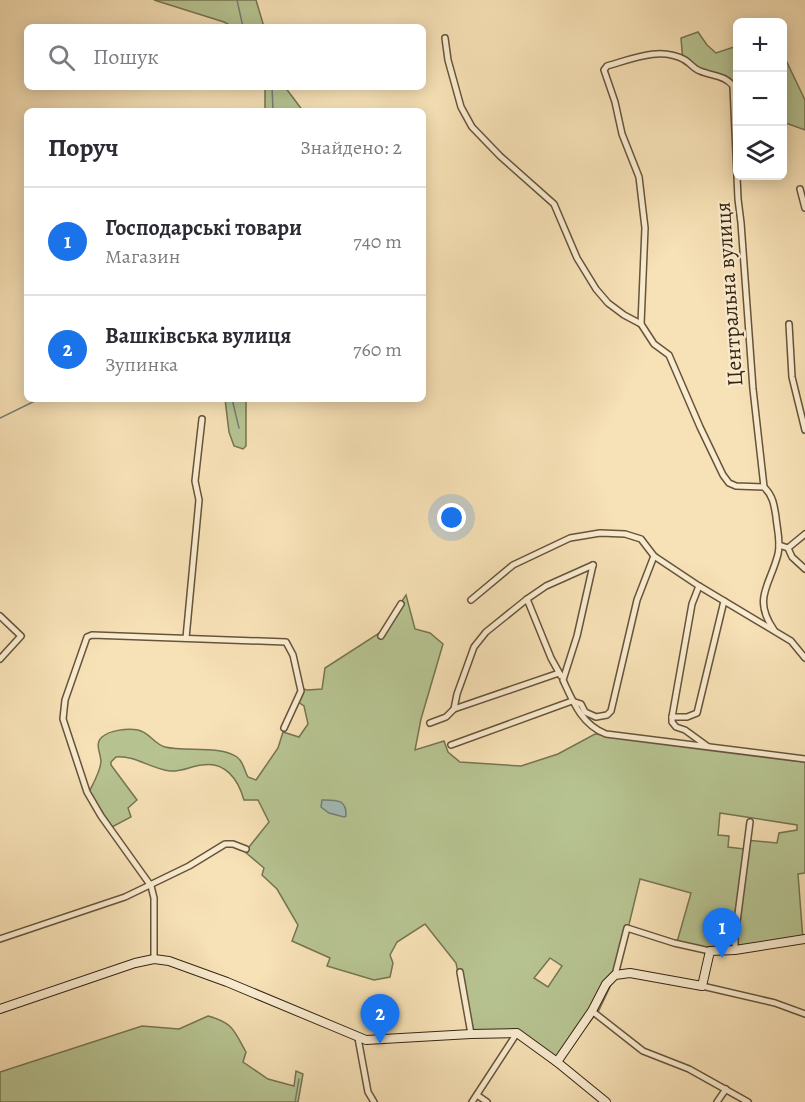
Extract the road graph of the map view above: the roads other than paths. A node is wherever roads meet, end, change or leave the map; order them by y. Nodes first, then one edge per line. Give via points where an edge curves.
1 (445, 38) dead end
2 (800, 189) dead end
3 (805, 208) edge
4 (641, 324) junction
5 (789, 324) dead end
6 (202, 419) dead end
7 (805, 430) edge
8 (764, 487) junction
9 (805, 534) edge
10 (779, 545) junction
11 (788, 548) junction
12 (654, 556) junction
13 (805, 570) edge
14 (699, 586) junction
15 (527, 599) junction
16 (471, 600) dead end
17 (724, 601) junction
18 (401, 604) dead end
19 (0, 615) edge
20 (774, 630) junction
21 (381, 636) dead end
22 (186, 638) junction
23 (805, 658) edge
24 (0, 659) edge
25 (559, 673) junction
26 (563, 680) junction
27 (572, 701) junction
28 (454, 710) junction
29 (672, 717) junction
30 (430, 723) dead end
31 (284, 728) dead end
32 (451, 745) dead end
33 (709, 747) junction
34 (805, 759) edge
35 (750, 822) dead end
36 (246, 849) dead end
37 (150, 886) junction
38 (0, 939) edge
39 (805, 939) edge
40 (735, 950) junction
41 (710, 951) junction
42 (154, 959) junction
43 (460, 972) dead end
44 (615, 975) junction
45 (702, 986) junction
46 (0, 1009) edge
47 (592, 1011) junction
48 (805, 1014) edge
49 (514, 1033) junction
50 (471, 1034) junction
51 (358, 1038) junction
52 (557, 1062) junction
53 (726, 1089) junction
54 (477, 1095) junction
55 (374, 1102) edge
56 (472, 1102) edge
57 (487, 1102) edge
58 (606, 1102) edge
59 (717, 1102) edge
60 (748, 1102) edge

1 - 4 street via 461,107 472,127 554,204 591,282 608,303
2 - 3 street
4 - 8 street via 654,344 669,355 729,483
4 - 8 street, Центральна вулиця via 645,228 639,177 604,70 641,55 671,56 733,86 738,199
5 - 7 street via 792,377
6 - 22 street
8 - 10 street, Центральна вулиця via 774,502
9 - 11 street
10 - 11 street
10 - 20 street via 764,601 766,619
11 - 13 street
12 - 14 street
12 - 16 street via 641,539 614,533 582,535 513,565
12 - 27 street via 637,600 611,711 596,717
14 - 17 street
14 - 29 street via 692,604
15 - 25 street
15 - 26 street via 593,565 578,636
15 - 28 street via 486,632 474,647
17 - 20 street
17 - 29 street via 697,713
18 - 21 street
19 - 24 street via 21,636
20 - 23 street via 791,640
22 - 31 street via 286,642 301,691
22 - 37 street via 90,635 63,708 63,719 87,792
25 - 26 street
25 - 28 street
26 - 27 street
27 - 32 street
27 - 33 street via 596,731
28 - 30 street
29 - 33 street via 676,726
33 - 34 street
35 - 40 street
36 - 37 street via 225,844
37 - 38 street
37 - 42 street via 154,898
39 - 40 street
40 - 41 street
41 - 44 street via 627,928
41 - 45 street
42 - 46 street
42 - 51 street via 227,982
43 - 50 street
44 - 45 street via 630,973
44 - 47 street
45 - 48 street
47 - 52 street
47 - 53 street via 643,1051
49 - 50 street
49 - 52 street
49 - 54 street
50 - 51 street
51 - 55 street via 368,1092
52 - 58 street
53 - 59 street
53 - 60 street
54 - 56 street
54 - 57 street

